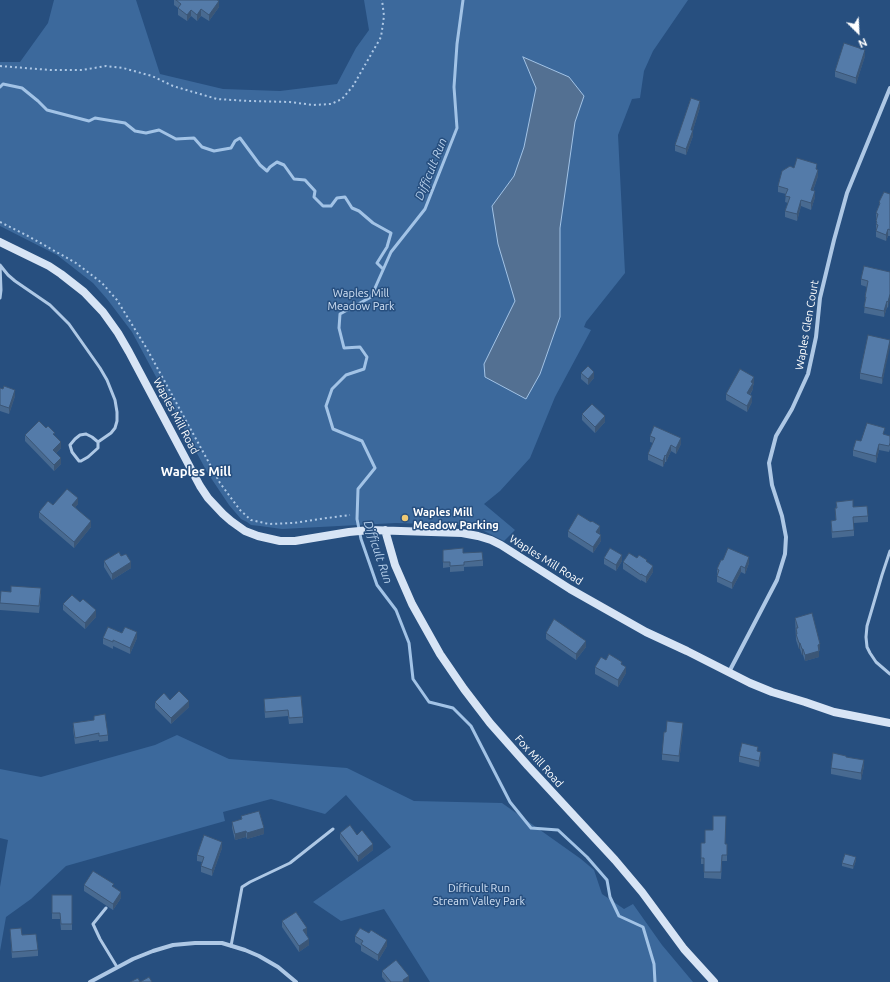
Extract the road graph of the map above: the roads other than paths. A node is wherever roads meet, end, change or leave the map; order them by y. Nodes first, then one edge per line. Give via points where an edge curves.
1 (890, 88) edge
2 (0, 242) edge
3 (0, 265) edge
4 (0, 298) edge
5 (98, 442) junction
6 (384, 530) junction
7 (890, 551) edge
8 (729, 672) junction
9 (890, 674) edge
10 (890, 723) edge
11 (333, 829) dead end
12 (106, 908) dead end
13 (231, 946) junction
14 (117, 967) junction
15 (90, 982) edge
16 (296, 982) edge
17 (714, 982) edge

1 - 8 street, Waples Glen Court via 847,193 820,298 816,337 808,374 776,436 769,463 772,485 786,537 785,554 777,580
2 - 6 main road, Waples Mill Road via 61,274 84,292 103,312 129,352 200,486 215,506 231,521 245,531 280,541
3 - 4 lane
3 - 5 lane via 15,281 50,305 69,324 104,374 115,400 117,421 111,434
5 - 5 lane via 86,434 80,435 70,445 76,458 81,461 98,448
6 - 8 main road, Waples Mill Road via 462,533 491,540 646,632
6 - 17 main road, Fox Mill Road via 395,565 412,604 440,654 464,689 490,723 615,860 684,949
7 - 9 lane via 866,637 870,653
8 - 10 main road, Waples Mill Road via 772,692 834,712
11 - 13 lane via 290,863 242,887
12 - 14 lane via 93,924
13 - 14 street via 222,943 173,945
13 - 16 street via 259,956
14 - 15 street

